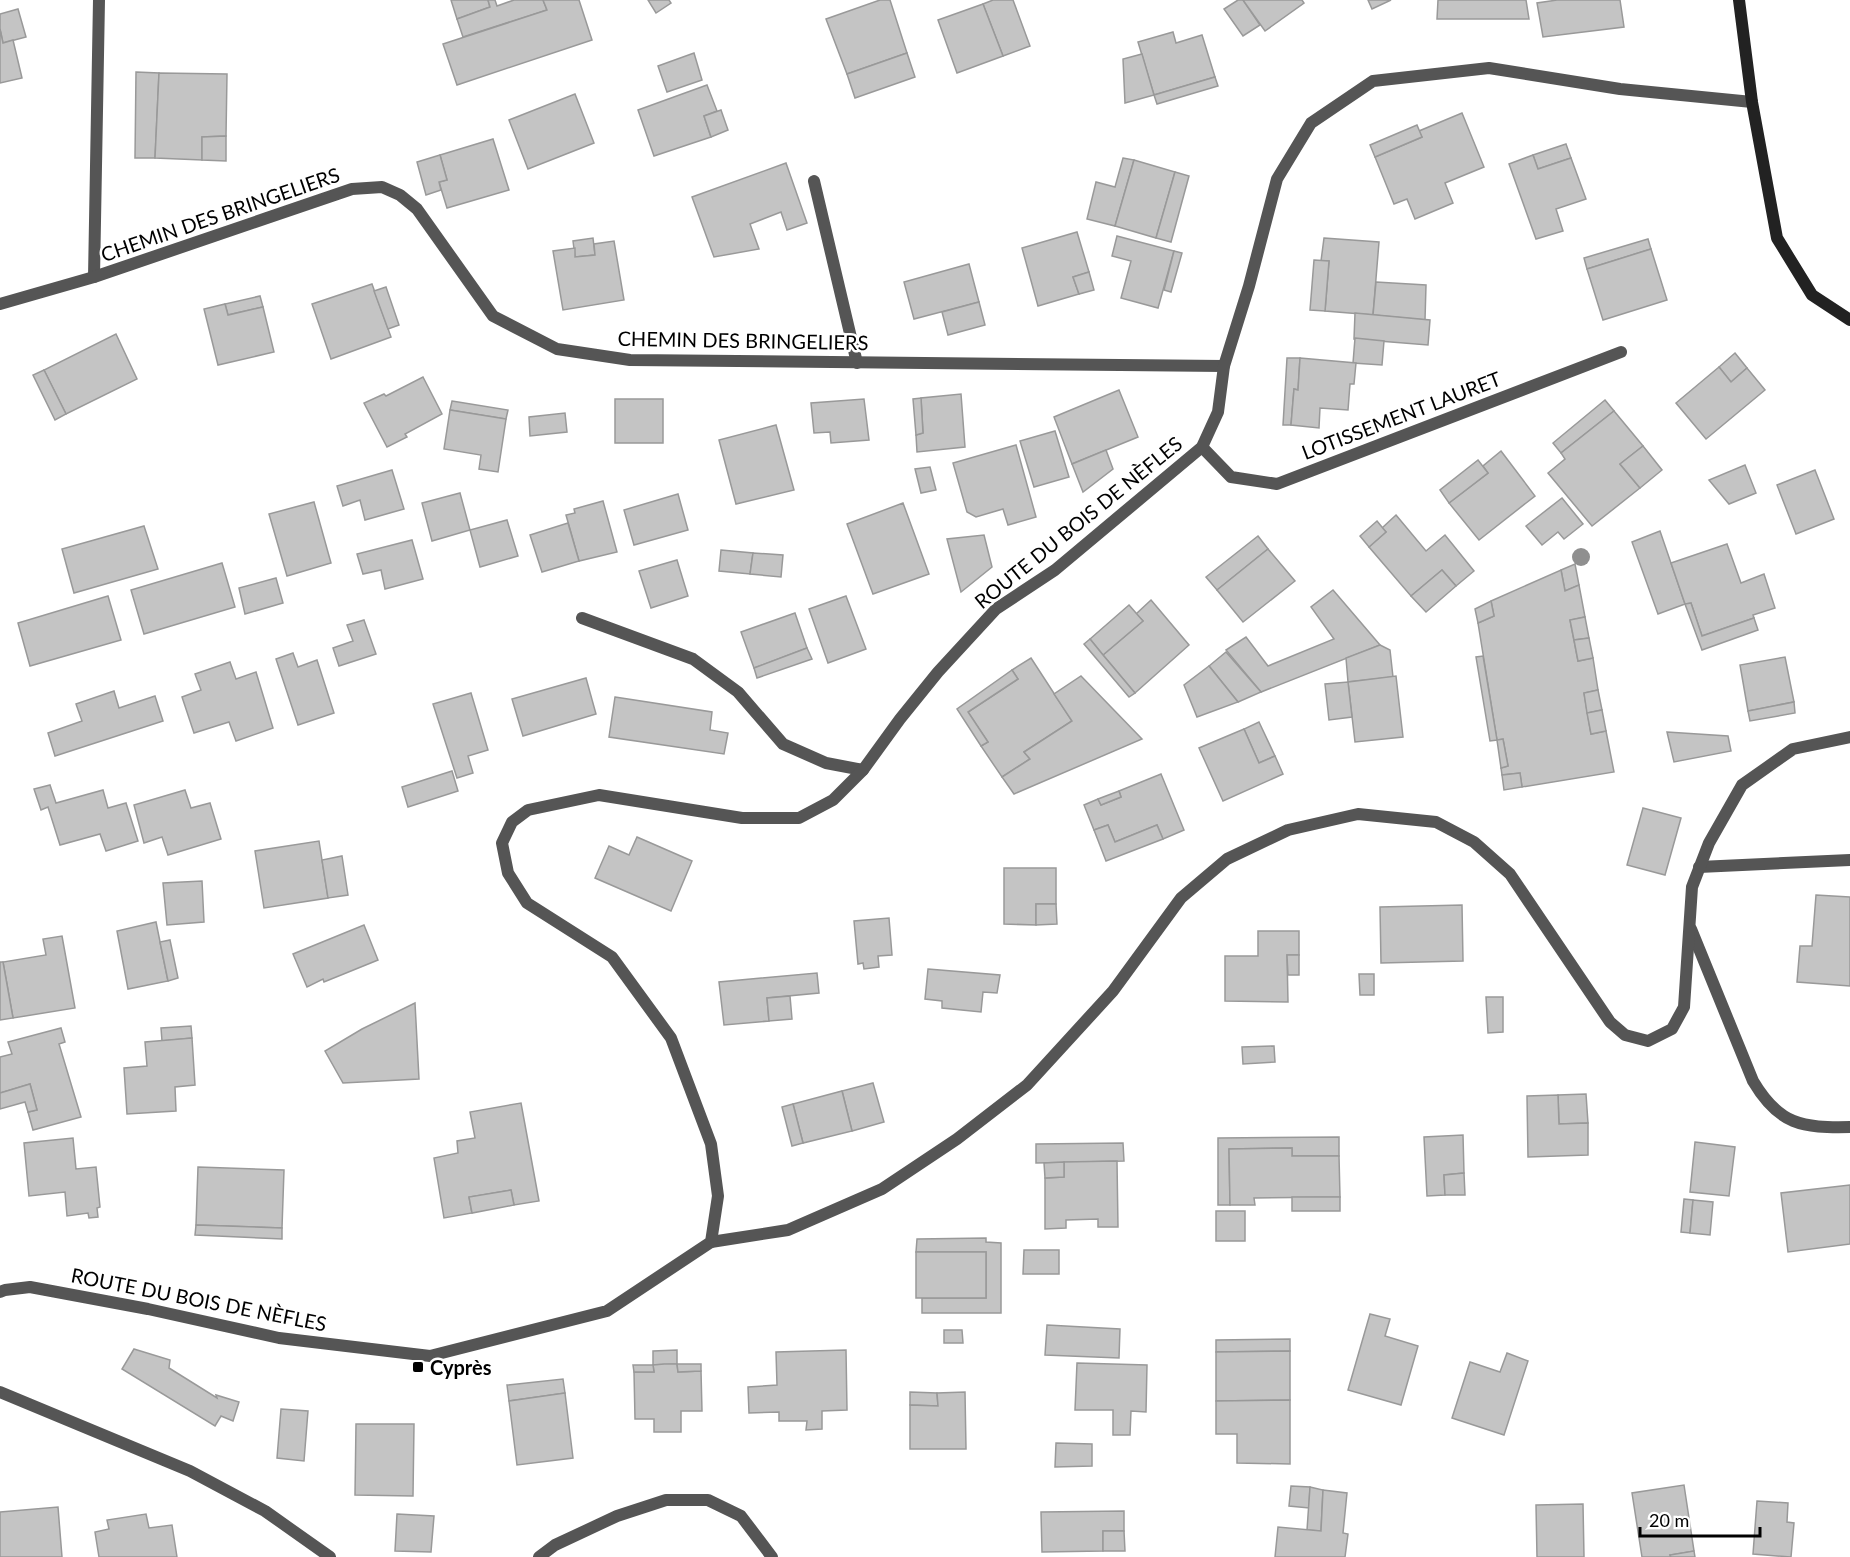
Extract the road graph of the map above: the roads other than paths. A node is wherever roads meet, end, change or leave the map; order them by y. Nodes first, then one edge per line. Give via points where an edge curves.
1 (99, 0) edge
2 (1739, 0) edge
3 (1752, 102) junction
4 (814, 181) dead end
5 (94, 277) junction
6 (0, 304) edge
7 (1850, 320) edge
8 (1621, 352) dead end
9 (857, 363) junction
10 (1224, 366) junction
11 (1202, 447) junction
12 (582, 618) dead end
13 (1850, 736) edge
14 (863, 770) junction
15 (1850, 860) edge
16 (1699, 867) junction
17 (1689, 925) junction
18 (1850, 1127) edge
19 (711, 1242) junction
20 (0, 1292) edge
21 (0, 1392) edge
22 (330, 1557) edge
23 (539, 1557) edge
24 (772, 1557) edge

1 - 5 street, CHEMIN DES BRINGELIERS
2 - 3 main road
3 - 7 main road via 1777,238 1812,295
3 - 10 street, ROUTE DU BOIS DE NÈFLES via 1620,89 1489,68 1373,81 1311,123 1277,179
4 - 9 street
5 - 6 street, CHEMIN DES BRINGELIERS
5 - 9 street, CHEMIN DES BRINGELIERS via 352,189 382,187 417,208 493,316 557,349 630,360
8 - 11 street, LOTISSEMENT LAURET via 1277,484 1231,477
9 - 10 street, CHEMIN DES BRINGELIERS
10 - 11 street, ROUTE DU BOIS DE NÈFLES via 1218,412
11 - 14 street, ROUTE DU BOIS DE NÈFLES via 1056,570 996,609 938,672
12 - 14 street via 693,659 738,692 783,744 826,763
13 - 16 street via 1793,749 1742,785
14 - 19 street, ROUTE DU BOIS DE NÈFLES via 833,800 799,818 742,818 599,795 528,810 512,822 502,843 508,873 527,903 612,957 671,1038 711,1144 718,1196
15 - 16 street
16 - 17 street via 1692,887
17 - 18 street via 1764,1101 1784,1117 1806,1125
17 - 19 street via 1684,1007 1672,1029 1648,1041 1625,1035 1610,1022 1510,874 1474,842 1436,822 1358,814 1288,830 1227,859 1181,897 1113,991 1027,1085 957,1139 882,1189 788,1230
19 - 20 street, ROUTE DU BOIS DE NÈFLES via 607,1311 430,1356 279,1338 30,1287
21 - 22 street via 190,1471 265,1511
23 - 24 street via 555,1545 617,1516 666,1500 708,1500 741,1516

